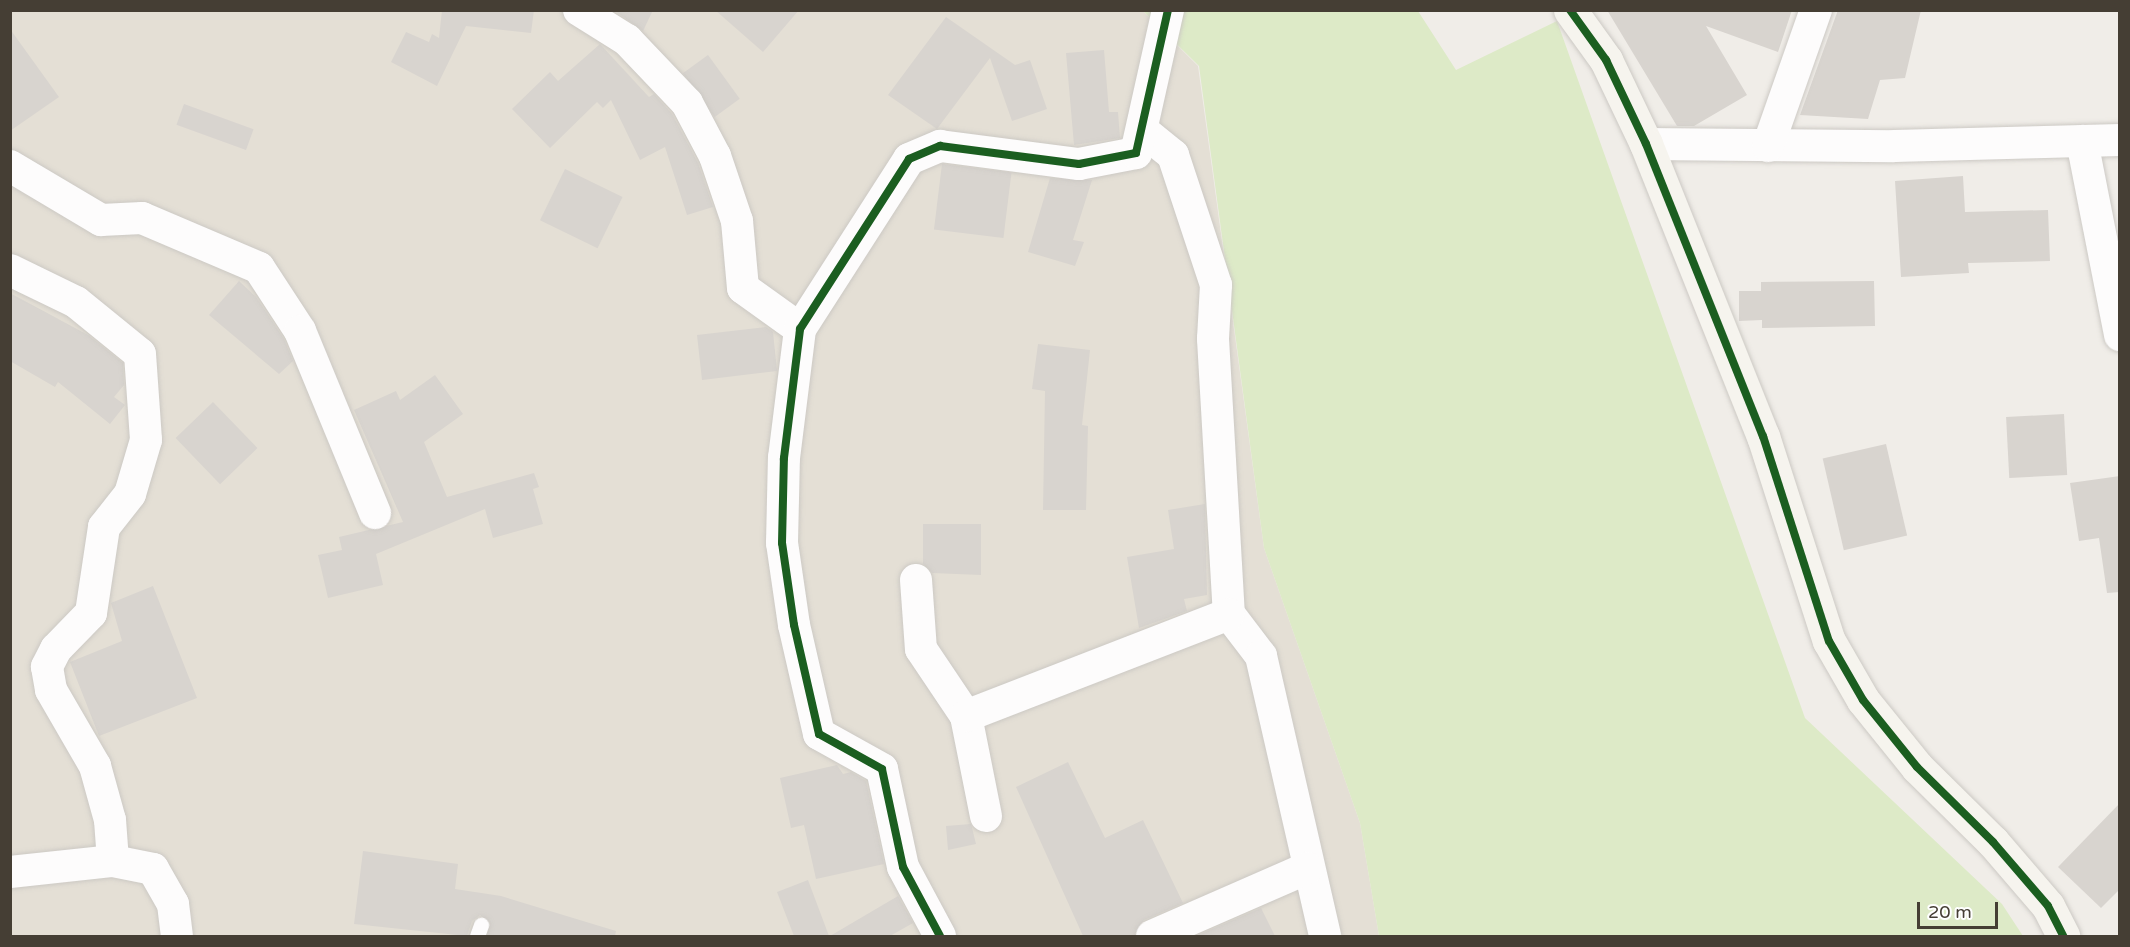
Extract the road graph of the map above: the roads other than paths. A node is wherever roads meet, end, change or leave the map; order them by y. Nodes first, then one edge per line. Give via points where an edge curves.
1 (579, 10) edge
2 (1168, 10) edge
3 (1570, 10) edge
4 (1816, 10) edge
5 (1142, 130) junction
6 (2120, 140) edge
7 (2082, 141) junction
8 (1646, 144) junction
9 (1768, 146) junction
10 (10, 166) edge
11 (10, 270) edge
12 (800, 329) junction
13 (2120, 334) edge
14 (375, 513) dead end
15 (916, 580) dead end
16 (1229, 614) junction
17 (966, 716) junction
18 (986, 816) dead end
19 (113, 861) junction
20 (1308, 868) junction
21 (10, 872) edge
22 (177, 936) edge
23 (940, 936) edge
24 (1152, 936) edge
25 (1325, 936) edge
26 (2064, 936) edge

1 - 12 street via 627,40 687,103 715,156 737,221 743,288
2 - 5 street via 1161,28
3 - 8 street via 1606,60
4 - 9 street
5 - 12 street via 1137,153 1079,164 940,146 909,159
5 - 16 street via 1173,155 1216,285 1213,339
6 - 7 street
7 - 9 street
7 - 13 street
8 - 9 street
8 - 26 street via 1763,436 1829,641 1863,700 1917,767 1993,842 2048,906
10 - 14 street via 101,220 142,218 259,268 300,331
11 - 19 street via 76,302 140,354 146,440 130,494 104,527 91,613 47,667 51,690 95,766 111,820
12 - 23 street via 784,458 782,543 819,734 882,769 903,867
15 - 17 street via 921,649
16 - 17 street
16 - 20 street via 1261,656
17 - 18 street
19 - 21 street
19 - 22 street via 153,869 173,904
20 - 24 street
20 - 25 street

